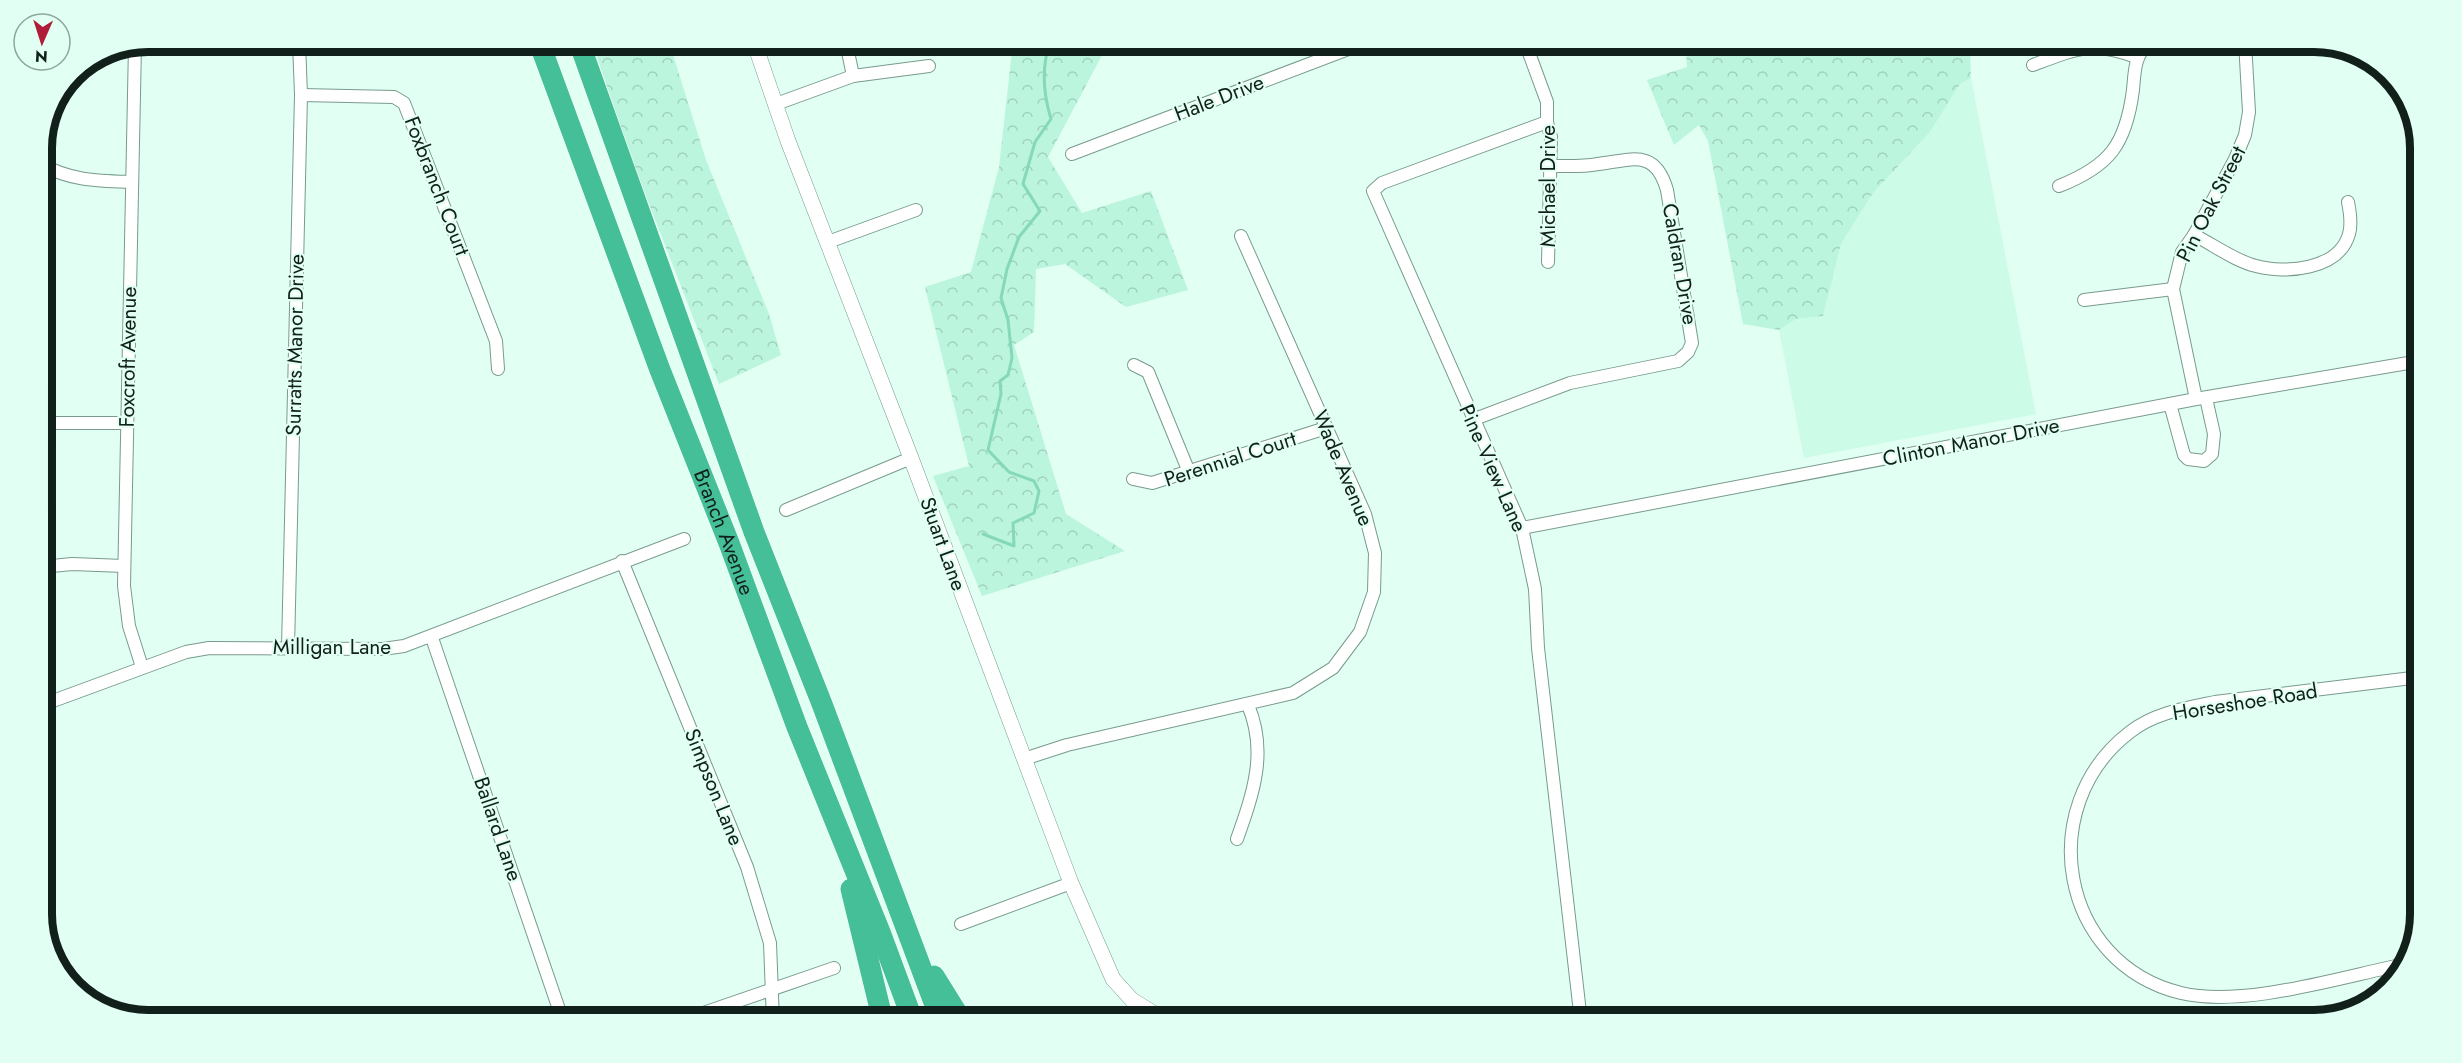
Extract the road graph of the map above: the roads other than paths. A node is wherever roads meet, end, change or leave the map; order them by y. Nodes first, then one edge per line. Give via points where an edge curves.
1 (135, 53) edge
2 (299, 53) edge
3 (543, 53) edge
4 (583, 53) edge
5 (758, 53) edge
6 (848, 53) edge
7 (1338, 53) edge
8 (1529, 53) edge
9 (2069, 53) edge
10 (2123, 53) edge
11 (2139, 53) edge
12 (2246, 53) edge
13 (2136, 57) junction
14 (2033, 64) dead end
15 (929, 66) dead end
16 (853, 76) junction
17 (301, 95) junction
18 (776, 104) junction
19 (1547, 122) junction
20 (1072, 154) dead end
21 (1550, 166) junction
22 (53, 170) edge
23 (132, 182) junction
24 (2059, 186) dead end
25 (2348, 202) dead end
26 (916, 210) dead end
27 (2194, 235) junction
28 (1241, 236) dead end
29 (828, 242) junction
30 (1548, 262) dead end
31 (2173, 289) junction
32 (2084, 300) dead end
33 (2409, 364) edge
34 (1134, 365) dead end
35 (498, 369) dead end
36 (2201, 399) junction
37 (2170, 404) junction
38 (1472, 420) junction
39 (53, 423) edge
40 (126, 423) junction
41 (1326, 428) junction
42 (911, 458) junction
43 (1189, 472) junction
44 (1133, 479) dead end
45 (786, 510) dead end
46 (1522, 528) junction
47 (684, 539) dead end
48 (622, 561) junction
49 (53, 566) edge
50 (124, 566) junction
51 (432, 638) junction
52 (288, 648) junction
53 (142, 667) junction
54 (2410, 678) edge
55 (53, 701) edge
56 (1248, 705) junction
57 (1024, 759) junction
58 (813, 766) junction
59 (1237, 839) dead end
60 (1071, 882) junction
61 (891, 887) junction
62 (961, 924) dead end
63 (2394, 966) edge
64 (834, 968) dead end
65 (772, 990) junction
66 (559, 1010) edge
67 (713, 1010) edge
68 (772, 1010) edge
69 (880, 1010) edge
70 (909, 1010) edge
71 (937, 1010) edge
72 (955, 1010) edge
73 (1148, 1010) edge
74 (1580, 1010) edge

1 - 23 street, Foxcroft Avenue
2 - 17 street, Surratts Manor Drive
3 - 58 highway, Branch Avenue
4 - 61 highway, Branch Avenue via 750,521
5 - 18 street, Stuart Lane
6 - 16 street
7 - 20 street, Hale Drive
8 - 19 street, Michael Drive via 1547,102
9 - 14 street
10 - 13 street
11 - 13 street
12 - 27 street, Pin Oak Street via 2249,112 2245,135
13 - 24 street via 2121,139 2095,170
15 - 16 street
16 - 18 street
17 - 35 street, Foxbranch Court via 394,98 404,103 496,341
17 - 52 street, Surratts Manor Drive
18 - 29 street, Stuart Lane
19 - 21 street, Michael Drive
19 - 38 street, Pine View Lane via 1374,188 1378,208
21 - 30 street, Michael Drive
21 - 38 street, Caldran Drive via 1639,158 1657,169 1667,190 1692,343 1678,361 1570,383
22 - 23 street via 75,178
23 - 40 street, Foxcroft Avenue
25 - 27 street via 2347,240 2328,259 2304,269 2255,266
26 - 29 street
27 - 31 street, Pin Oak Street via 2182,252
28 - 41 street, Wade Avenue
29 - 42 street, Stuart Lane
31 - 32 street
31 - 36 street, Pin Oak Street
33 - 36 street, Clinton Manor Drive
34 - 43 street via 1148,372
36 - 37 street, Clinton Manor Drive
36 - 37 street, Pin Oak Street via 2215,442 2212,454 2204,461 2184,455
37 - 46 street, Clinton Manor Drive
38 - 46 street, Pine View Lane
39 - 40 street
40 - 50 street, Foxcroft Avenue
41 - 43 street, Perennial Court
41 - 56 street, Wade Avenue via 1365,514 1375,553 1374,592 1360,632 1333,668 1293,693
42 - 45 street
42 - 57 street, Stuart Lane
43 - 44 street, Perennial Court via 1152,483
46 - 74 street, Pine View Lane via 1535,589 1538,648
47 - 48 street, Milligan Lane
48 - 51 street, Milligan Lane
48 - 65 street, Simpson Lane via 747,867 770,943
49 - 50 street
50 - 53 street, Foxcroft Avenue via 129,626
51 - 52 street, Milligan Lane via 383,649
51 - 66 street, Ballard Lane
52 - 53 street, Milligan Lane via 209,648
53 - 55 street, Milligan Lane
54 - 63 street, Horseshoe Road via 2215,702 2150,720 2115,744 2087,780 2074,816 2070,844 2078,899 2094,933 2124,965 2155,985 2210,998 2251,996
56 - 57 street, Wade Avenue via 1067,745
56 - 59 street via 1255,721 1259,756 1255,788
57 - 60 street, Stuart Lane
58 - 69 highway via 855,902
58 - 70 highway, Branch Avenue
60 - 62 street
60 - 73 street, Stuart Lane via 1113,979 1132,1000
61 - 71 highway, Branch Avenue
61 - 72 highway via 932,974
64 - 65 street
65 - 67 street
65 - 68 street, Simpson Lane

